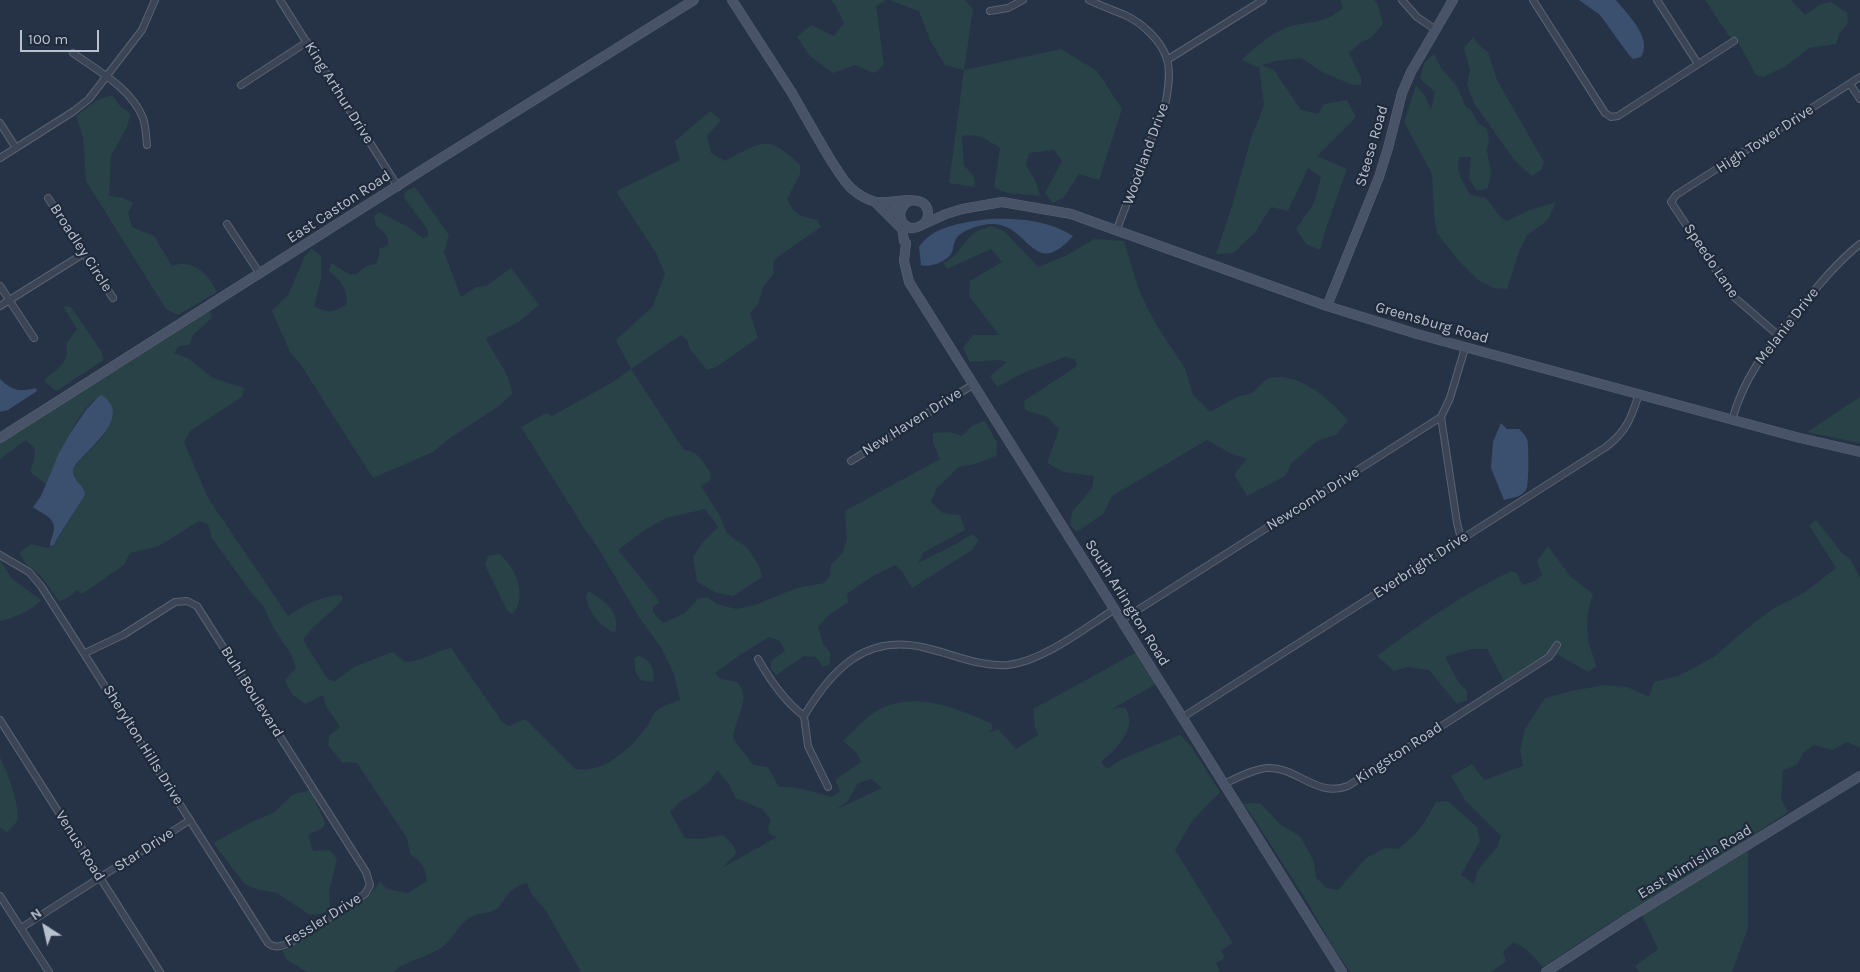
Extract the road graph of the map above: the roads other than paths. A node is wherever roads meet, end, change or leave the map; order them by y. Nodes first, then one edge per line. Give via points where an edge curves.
1 (155, 0) edge
2 (280, 0) edge
3 (694, 0) edge
4 (732, 0) edge
5 (1023, 0) edge
6 (1089, 0) edge
7 (1263, 0) edge
8 (1402, 0) edge
9 (1453, 0) edge
10 (1533, 0) edge
11 (1657, 0) edge
12 (990, 11) dead end
13 (1436, 30) junction
14 (1734, 41) dead end
15 (307, 42) junction
16 (74, 53) dead end
17 (1167, 60) junction
18 (1698, 64) junction
19 (107, 77) junction
20 (1860, 77) edge
21 (1850, 84) junction
22 (241, 85) dead end
23 (1860, 99) edge
24 (0, 123) edge
25 (147, 145) dead end
26 (16, 148) junction
27 (0, 158) edge
28 (398, 187) junction
29 (48, 198) dead end
30 (909, 201) junction
31 (880, 202) junction
32 (1671, 202) joint
33 (926, 207) junction
34 (946, 214) junction
35 (901, 219) junction
36 (227, 224) dead end
37 (921, 226) junction
38 (1117, 229) junction
39 (904, 232) junction
40 (906, 244) junction
41 (1860, 244) edge
42 (83, 254) junction
43 (260, 274) junction
44 (0, 286) edge
45 (113, 298) dead end
46 (9, 300) junction
47 (0, 306) edge
48 (1327, 306) junction
49 (1778, 335) junction
50 (34, 338) dead end
51 (1465, 348) junction
52 (974, 384) junction
53 (1639, 394) junction
54 (1441, 417) junction
55 (1732, 420) junction
56 (0, 438) edge
57 (1860, 452) edge
58 (851, 461) dead end
59 (1461, 540) junction
60 (0, 555) edge
61 (1115, 609) junction
62 (1122, 620) junction
63 (1557, 645) dead end
64 (84, 653) junction
65 (758, 659) dead end
66 (804, 716) junction
67 (1182, 717) junction
68 (0, 720) edge
69 (1860, 776) edge
70 (1224, 784) junction
71 (828, 787) dead end
72 (190, 820) junction
73 (100, 878) junction
74 (370, 887) joint
75 (0, 896) edge
76 (21, 928) junction
77 (274, 946) joint
78 (1559, 969) edge
79 (49, 972) edge
80 (160, 972) edge
81 (1342, 972) edge
82 (1546, 972) edge

1 - 19 street via 146,23
2 - 15 street, King Arthur Drive
3 - 28 street, East Caston Road
4 - 31 street via 845,181 861,196
5 - 12 street via 1008,8
6 - 17 street, Woodland Drive via 1142,26 1157,42
7 - 17 street
8 - 13 street via 1417,17
9 - 13 street, Steese Road
10 - 18 street via 1610,117 1618,116
11 - 18 street
13 - 48 street, Steese Road via 1402,93 1379,177
14 - 18 street
15 - 22 street
15 - 28 street, King Arthur Drive
16 - 19 street
17 - 38 street, Woodland Drive via 1166,101
19 - 25 street via 128,94 136,106 145,126
19 - 26 street via 80,106
20 - 21 street, High Tower Drive
21 - 23 street
21 - 32 street, High Tower Drive
24 - 26 street
26 - 27 street
28 - 43 street, East Caston Road
29 - 42 street, Broadley Circle
30 - 31 street
30 - 33 street via 918,200
30 - 35 street via 902,207
31 - 35 street
31 - 39 street via 878,207
32 - 49 street, Speedo Lane via 1734,297
33 - 34 street
33 - 37 street via 928,218
34 - 37 street, Greensburg Road
34 - 38 street, Greensburg Road via 1002,202 1071,214
35 - 37 street via 908,227
35 - 39 street, South Arlington Road
36 - 43 street
37 - 40 street
38 - 48 street, Greensburg Road
39 - 40 street, South Arlington Road
40 - 52 street, South Arlington Road via 904,261 909,282
41 - 49 street, Melanie Drive via 1835,265
42 - 45 street, Broadley Circle
42 - 46 street
43 - 56 street, East Caston Road
44 - 46 street
46 - 47 street
46 - 50 street
48 - 51 street, Greensburg Road
49 - 55 street, Melanie Drive via 1749,376
51 - 53 street, Greensburg Road
51 - 54 street
52 - 58 street, New Haven Drive
52 - 61 street, South Arlington Road
53 - 55 street, Greensburg Road
53 - 59 street, Everbright Drive via 1629,423 1615,441
54 - 59 street
54 - 62 street, Newcomb Drive
55 - 57 street, Greensburg Road
59 - 67 street, Everbright Drive
60 - 64 street, Sherylton Hills Drive via 34,577
61 - 62 street, South Arlington Road
61 - 66 street via 1040,655 1008,664 980,663 916,646 898,645 871,650 837,670 818,692
62 - 67 street, South Arlington Road
63 - 70 street, Kingston Road via 1549,657 1344,787 1324,788 1274,768 1255,771
64 - 72 street, Sherylton Hills Drive
64 - 74 street, Buhl Boulevard via 123,635 175,602 194,604 366,872
65 - 66 street via 786,700
66 - 71 street via 808,746
67 - 70 street, South Arlington Road
68 - 73 street, Venus Road
69 - 78 street, East Nimisila Road via 1627,919
70 - 81 street, South Arlington Road
72 - 73 street, Star Drive
72 - 77 street, Sherylton Hills Drive via 262,934
73 - 76 street, Star Drive
73 - 80 street, Venus Road
74 - 77 street, Fessler Drive via 360,899 302,936 283,946
75 - 76 street
76 - 79 street
78 - 82 street, East Nimisila Road

